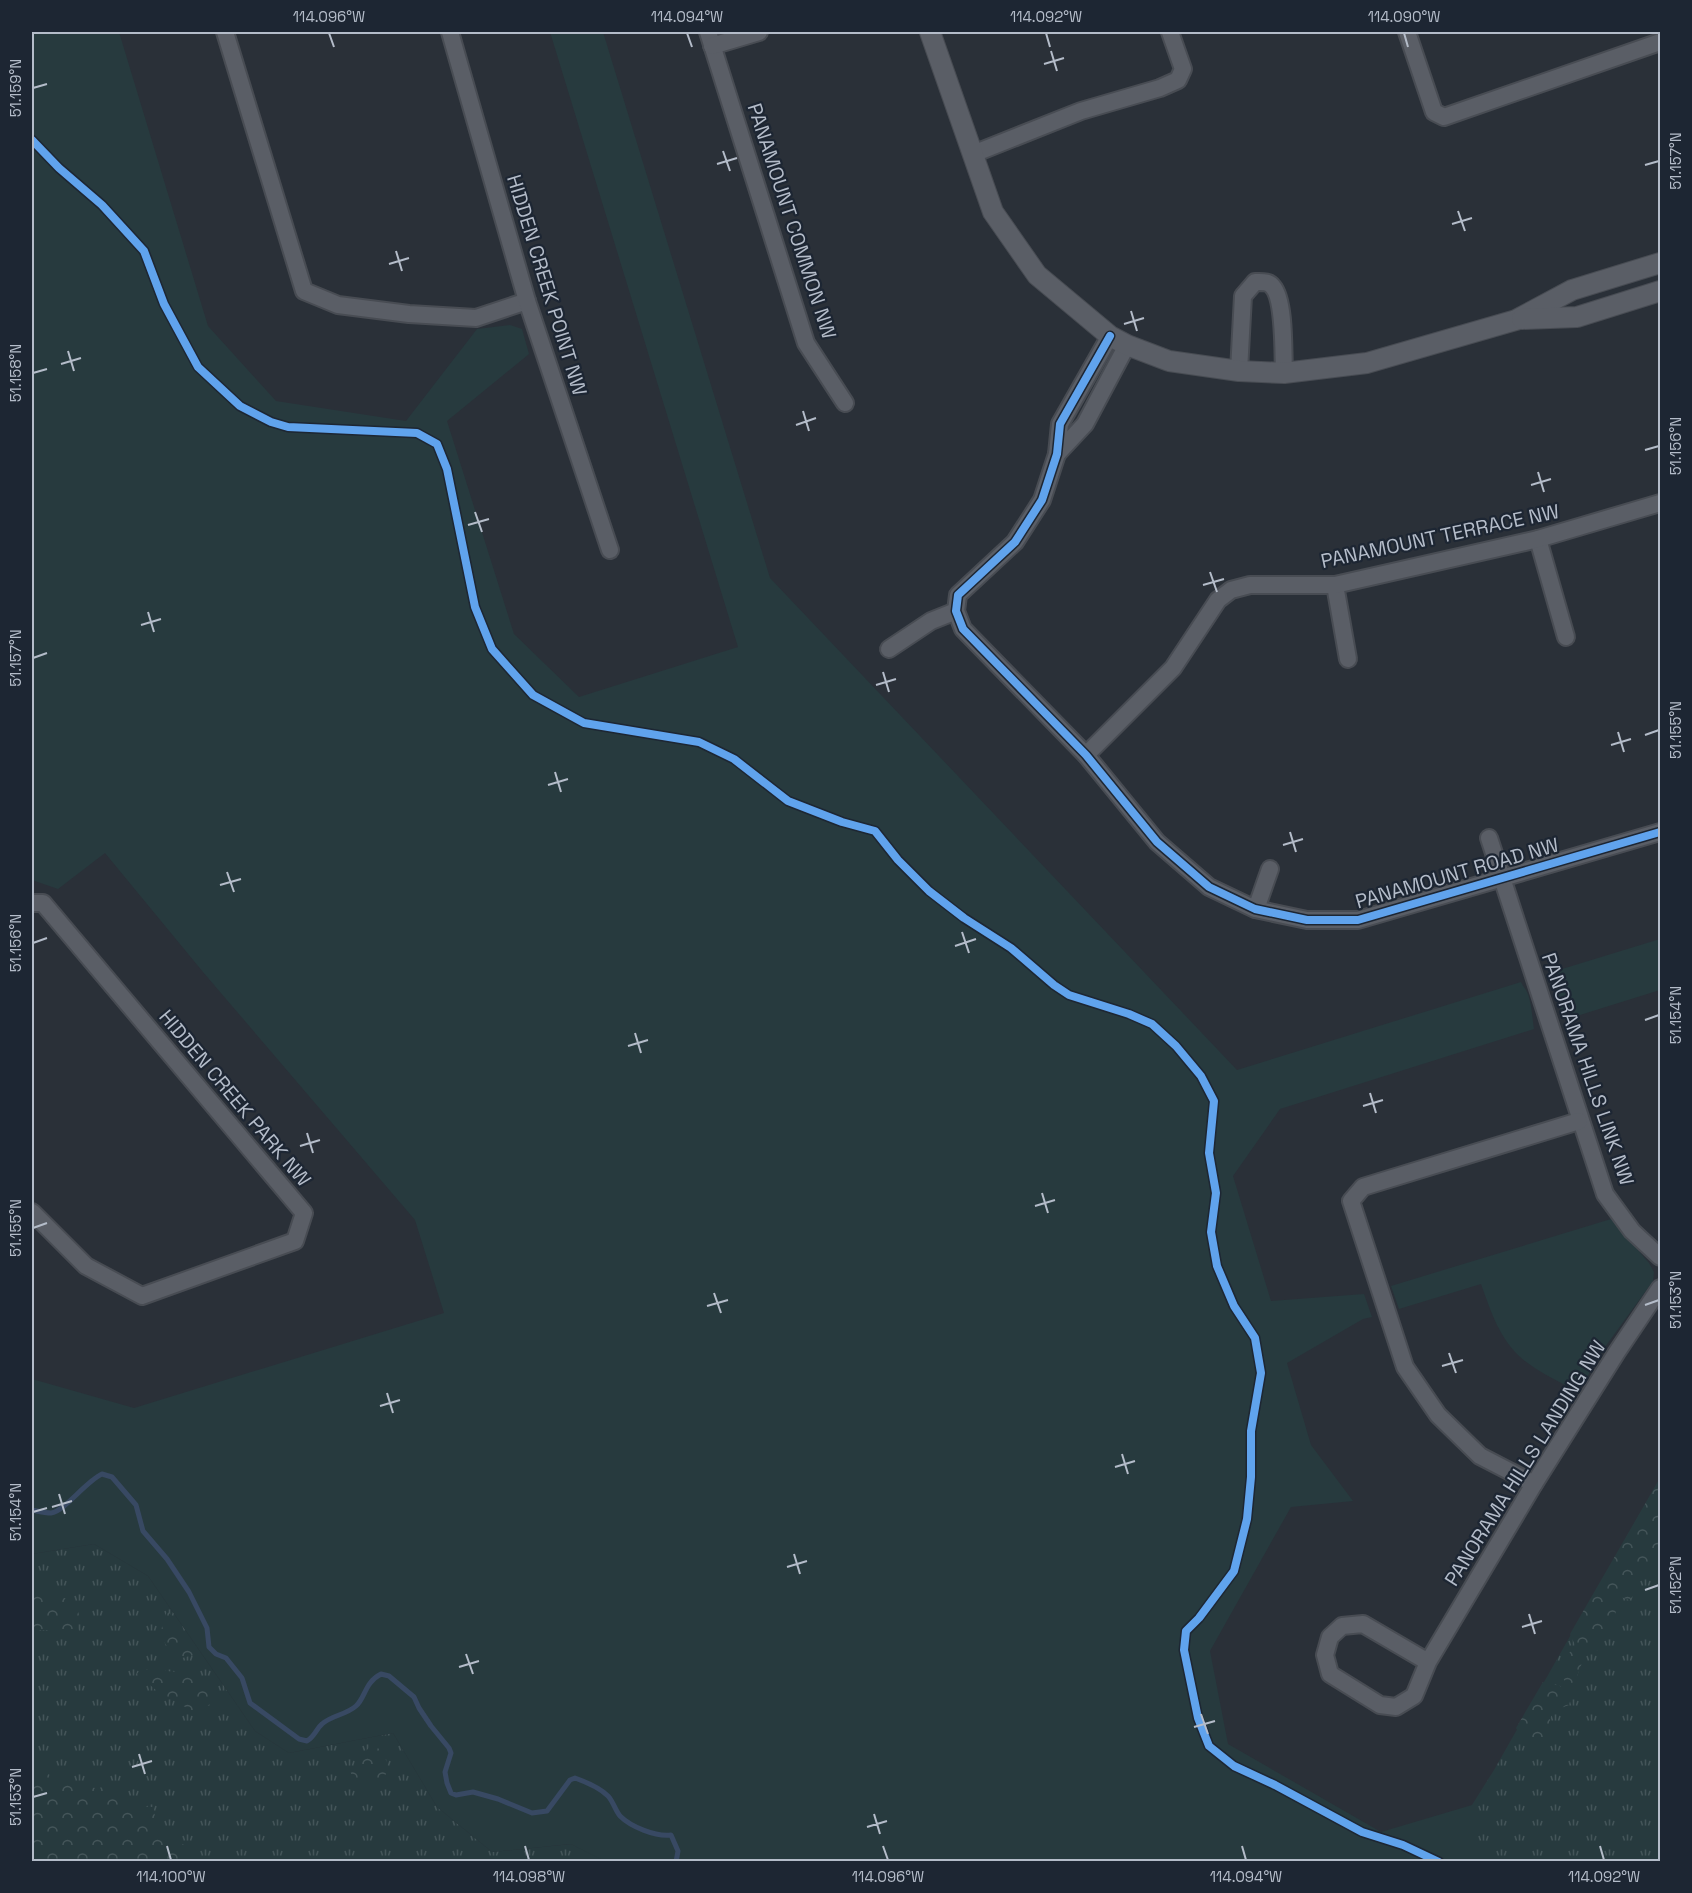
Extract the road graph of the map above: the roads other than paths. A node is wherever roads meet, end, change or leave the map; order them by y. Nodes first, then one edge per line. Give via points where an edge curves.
1 (225, 32) edge
2 (450, 32) edge
3 (759, 32) edge
4 (930, 32) edge
5 (1170, 32) edge
6 (1407, 32) edge
7 (710, 39) edge
8 (1660, 42) edge
9 (973, 154) junction
10 (1660, 263) edge
11 (1660, 291) edge
12 (526, 301) junction
13 (1516, 320) junction
14 (1118, 340) junction
15 (1239, 371) junction
16 (1284, 373) junction
17 (845, 403) dead end
18 (1660, 503) edge
19 (1538, 539) junction
20 (610, 550) dead end
21 (1335, 585) junction
22 (956, 611) junction
23 (1566, 637) dead end
24 (889, 649) dead end
25 (1348, 659) dead end
26 (1086, 755) junction
27 (1660, 832) edge
28 (1489, 838) dead end
29 (1270, 869) dead end
30 (1502, 878) junction
31 (32, 903) edge
32 (1256, 909) junction
33 (1580, 1121) junction
34 (32, 1212) edge
35 (1660, 1257) edge
36 (1660, 1288) edge
37 (1534, 1484) junction
38 (1428, 1662) junction

1 - 12 street via 304,291 338,306 476,318
2 - 12 street, HIDDEN CREEK POINT NW
3 - 7 street, PANAMOUNT COMMON NW
4 - 9 street
5 - 9 street via 1183,69 1178,80 1082,111
6 - 8 street via 1434,112 1444,117
7 - 17 street, PANAMOUNT COMMON NW via 806,343
9 - 14 street via 993,212 1037,275
10 - 13 street via 1572,290
11 - 13 street via 1577,317
12 - 20 street, HIDDEN CREEK POINT NW
13 - 16 street via 1367,363
14 - 15 street via 1169,361
14 - 22 street via 1060,424 1057,454 1042,500 1015,542 958,595
15 - 16 street
15 - 16 street via 1243,296 1256,282 1265,282 1273,287 1281,306
18 - 19 street, PANAMOUNT TERRACE NW
19 - 21 street, PANAMOUNT TERRACE NW
19 - 23 street
21 - 25 street
21 - 26 street, PANAMOUNT TERRACE NW via 1250,585 1231,590 1218,600 1173,668
22 - 24 street via 931,621
22 - 26 street, PANAMOUNT ROAD NW via 963,629
26 - 32 street, PANAMOUNT ROAD NW via 1157,842 1209,887
27 - 30 street, PANAMOUNT ROAD NW
28 - 30 street, PANORAMA HILLS LINK NW
29 - 32 street
30 - 32 street, PANAMOUNT ROAD NW via 1358,920 1307,920
30 - 33 street, PANORAMA HILLS LINK NW
31 - 34 street, HIDDEN CREEK PARK NW via 43,903 304,1213 295,1241 142,1296 86,1266
33 - 35 street, PANORAMA HILLS LINK NW via 1605,1194 1632,1231
33 - 37 street via 1363,1188 1352,1201 1405,1367 1438,1415 1480,1456
36 - 37 street, PANORAMA HILLS LANDING NW
37 - 38 street, PANORAMA HILLS LANDING NW
38 - 38 street, PANORAMA HILLS LANDING NW via 1363,1624 1342,1626 1330,1637 1325,1655 1330,1674 1380,1705 1396,1707 1414,1696

